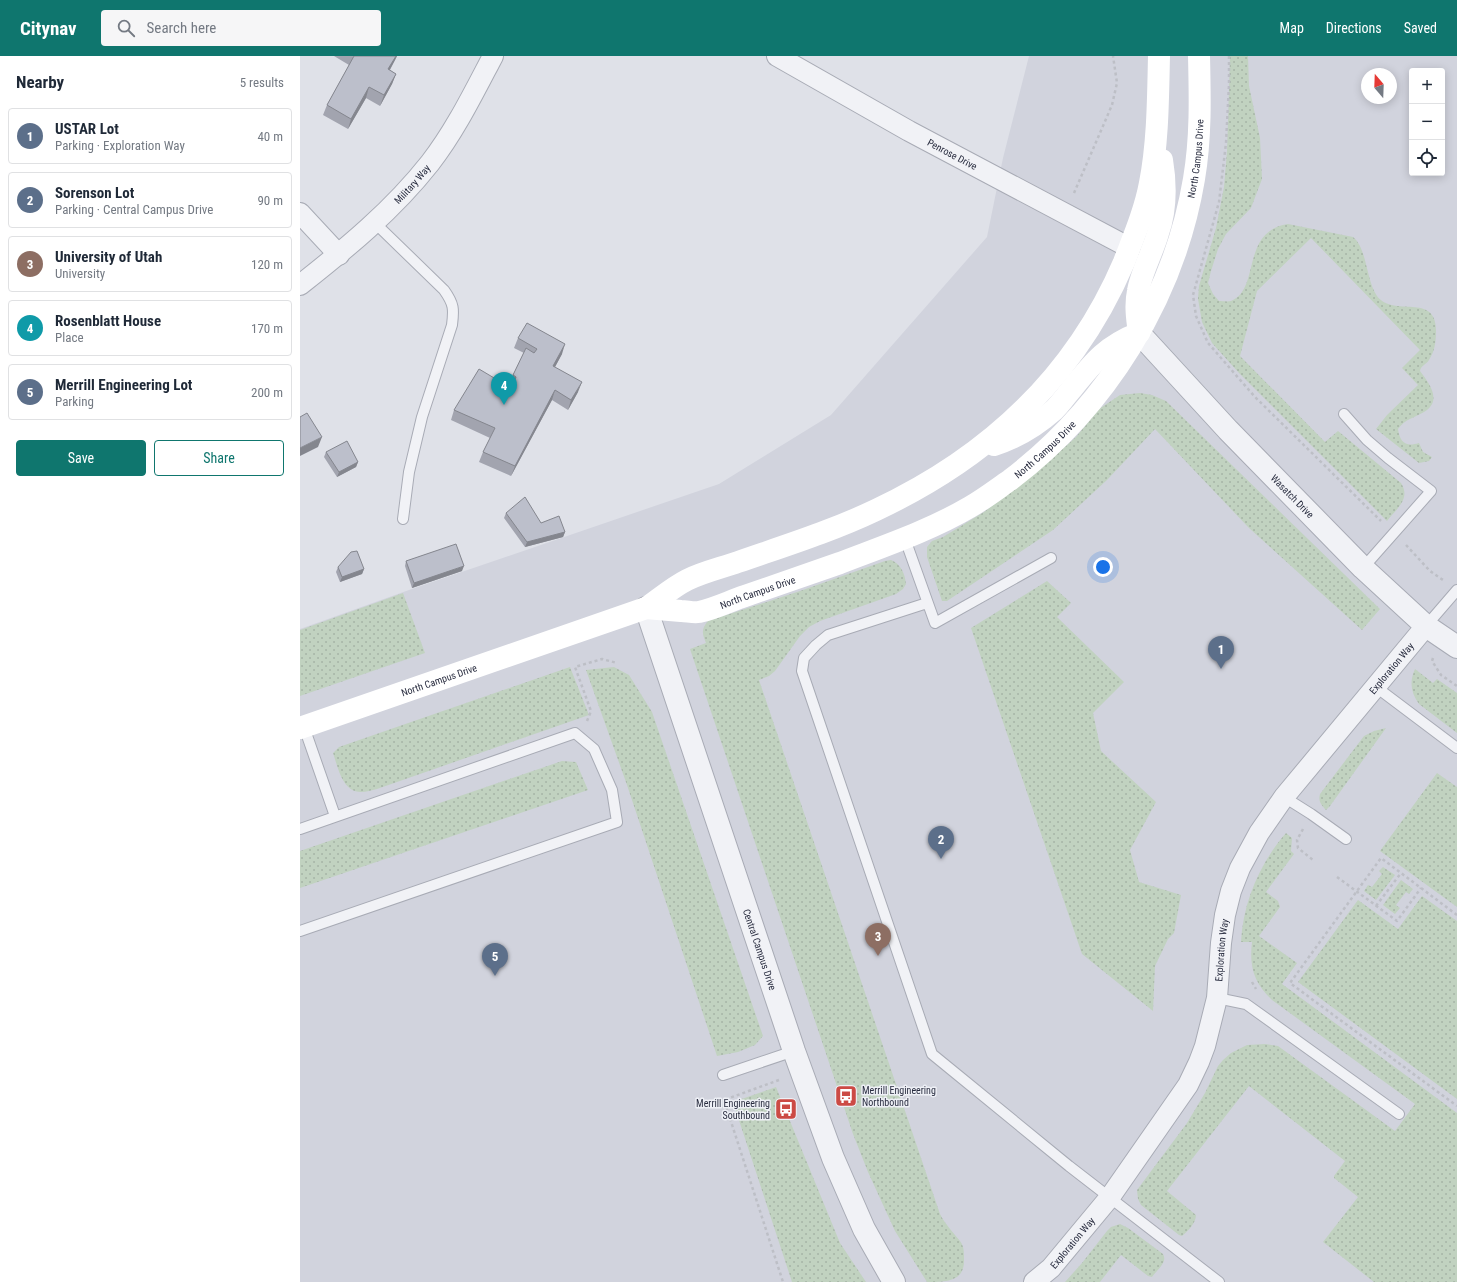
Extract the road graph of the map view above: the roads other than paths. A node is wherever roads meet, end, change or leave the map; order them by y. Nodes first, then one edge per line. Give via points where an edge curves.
1 (493, 56) edge
2 (777, 56) edge
3 (1159, 56) edge
4 (1199, 56) edge
5 (1156, 136) junction
6 (300, 212) edge
7 (374, 222) junction
8 (1130, 248) junction
9 (339, 255) junction
10 (300, 285) edge
11 (1139, 333) junction
12 (1344, 414) dead end
13 (979, 449) junction
14 (403, 519) dead end
15 (905, 538) junction
16 (1051, 558) dead end
17 (1363, 568) junction
18 (1457, 590) edge
19 (927, 602) junction
20 (646, 608) junction
21 (1426, 626) junction
22 (1457, 647) edge
23 (1376, 687) junction
24 (302, 728) edge
25 (1457, 748) edge
26 (1284, 797) junction
27 (334, 816) junction
28 (300, 829) edge
29 (1346, 840) dead end
30 (300, 931) edge
31 (1217, 998) junction
32 (794, 1051) junction
33 (723, 1075) dead end
34 (1399, 1114) dead end
35 (1110, 1197) junction
36 (894, 1282) edge
37 (1034, 1282) edge
38 (1219, 1282) edge

1 - 7 street, Military Way via 456,123 430,162 393,205
2 - 8 street, Penrose Drive via 909,131
3 - 5 main road, North Campus Drive
4 - 11 main road, North Campus Drive via 1199,136 1196,171 1189,205 1170,266
5 - 8 main road, North Campus Drive via 1150,185
5 - 11 main road via 1164,172 1165,191 1159,232 1138,289 1136,306
6 - 9 street
7 - 9 street, Military Way
7 - 14 lane via 444,290 454,310 452,325 422,417 409,472
8 - 13 main road, North Campus Drive via 1103,306 1062,368 1022,412
9 - 10 street, Military Way
11 - 13 main road via 1104,352 1055,409 1040,422 1010,439
11 - 15 main road, North Campus Drive via 1093,399 1039,456 972,506 950,519
11 - 17 street, Wasatch Drive via 1228,430
12 - 17 lane via 1388,458 1431,491
13 - 20 main road, North Campus Drive via 876,510 820,533 687,580
15 - 19 lane
15 - 20 main road, North Campus Drive via 698,612
16 - 19 lane via 935,624
17 - 21 street, Wasatch Drive
18 - 21 lane
19 - 35 lane via 828,635 804,658 802,671 932,1054
20 - 24 main road, North Campus Drive
20 - 32 street, Central Campus Drive
21 - 22 street, Wasatch Drive
21 - 23 street, Exploration Way
23 - 25 lane
23 - 26 street, Exploration Way
24 - 27 lane
26 - 29 lane
26 - 31 street, Exploration Way via 1259,833 1231,891 1221,943
27 - 28 lane
27 - 30 lane via 575,734 594,749 612,790 617,822
31 - 34 lane via 1246,1004
31 - 35 street, Exploration Way via 1205,1046 1188,1085
32 - 33 lane
32 - 36 street, Central Campus Drive via 836,1165 864,1229
35 - 37 street, Exploration Way via 1052,1268
35 - 38 lane

